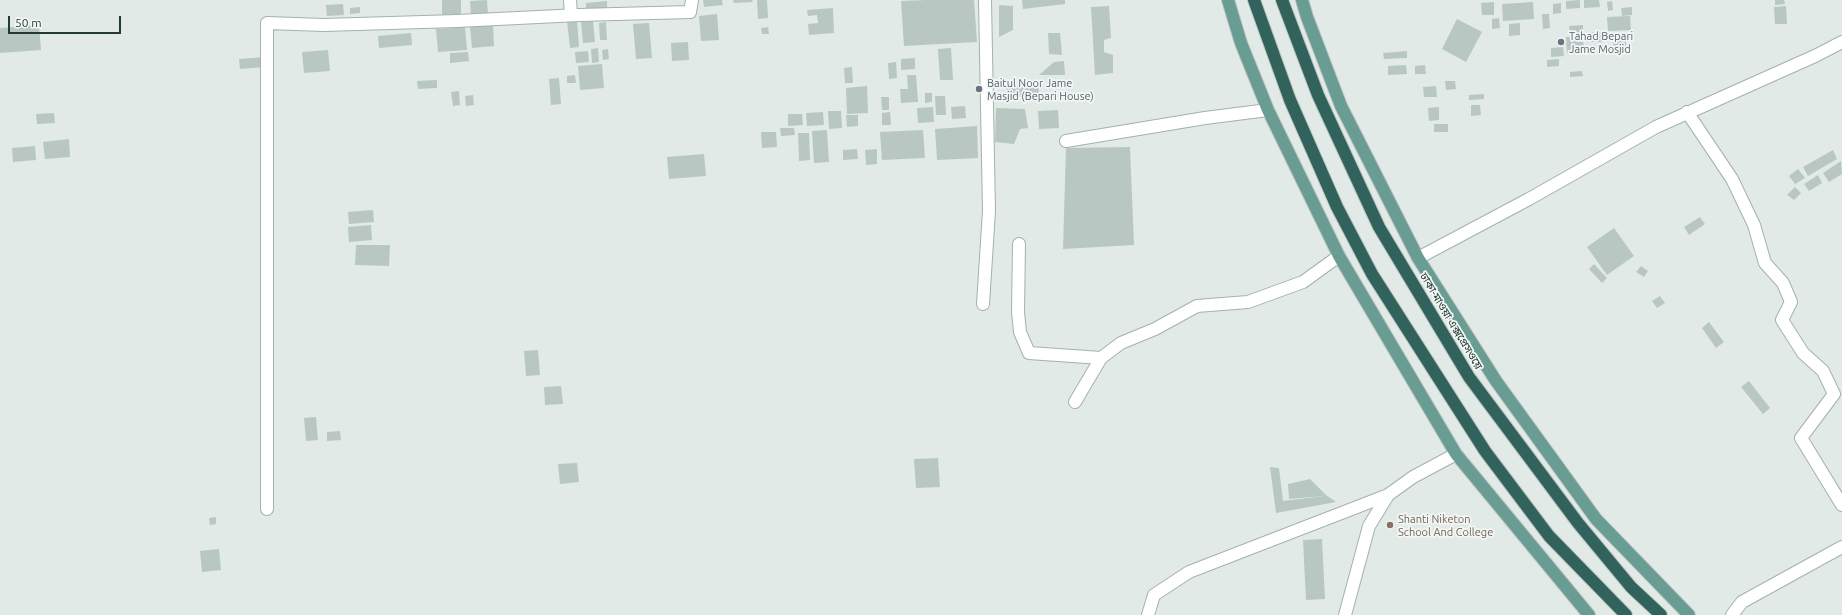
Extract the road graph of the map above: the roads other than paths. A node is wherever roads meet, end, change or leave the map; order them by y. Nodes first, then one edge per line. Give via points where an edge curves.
1 (570, 0) edge
2 (692, 0) edge
3 (985, 0) edge
4 (1228, 0) edge
5 (1254, 0) edge
6 (1282, 0) edge
7 (1302, 0) edge
8 (571, 15) junction
9 (1842, 42) edge
10 (1268, 110) junction
11 (1687, 112) junction
12 (1066, 140) dead end
13 (1019, 244) dead end
14 (1339, 256) junction
15 (1418, 258) junction
16 (983, 304) dead end
17 (1101, 358) junction
18 (1076, 402) dead end
19 (1456, 454) junction
20 (1388, 495) junction
21 (1842, 505) edge
22 (267, 509) dead end
23 (1842, 547) edge
24 (1148, 615) edge
25 (1345, 615) edge
26 (1589, 615) edge
27 (1626, 615) edge
28 (1661, 615) edge
29 (1689, 615) edge
30 (1732, 615) edge

1 - 8 street
2 - 8 street via 690,12
3 - 16 street via 989,211
4 - 10 main road via 1241,42
5 - 27 highway via 1308,143 1337,207 1372,274 1485,451 1549,536
6 - 28 highway, ঢাকা-মাওয়া এক্সপ্রেসওয়ে via 1318,95 1379,227 1469,377 1578,523 1631,587
7 - 15 main road via 1341,106
8 - 22 street via 324,25 267,23
9 - 11 street
10 - 12 street
10 - 14 main road
11 - 15 street
11 - 21 street via 1732,179 1754,226 1765,263 1783,283 1791,302 1782,320 1803,353 1823,371 1834,394 1801,438
13 - 17 street via 1018,312 1020,332 1029,353
14 - 17 street via 1304,282 1248,302 1197,306 1155,329 1121,343
14 - 19 main road
15 - 29 main road via 1496,381 1596,519
17 - 18 street
19 - 20 street via 1413,477
19 - 26 main road
20 - 24 street via 1189,572 1154,595
20 - 25 street via 1369,526
23 - 30 street via 1742,602

